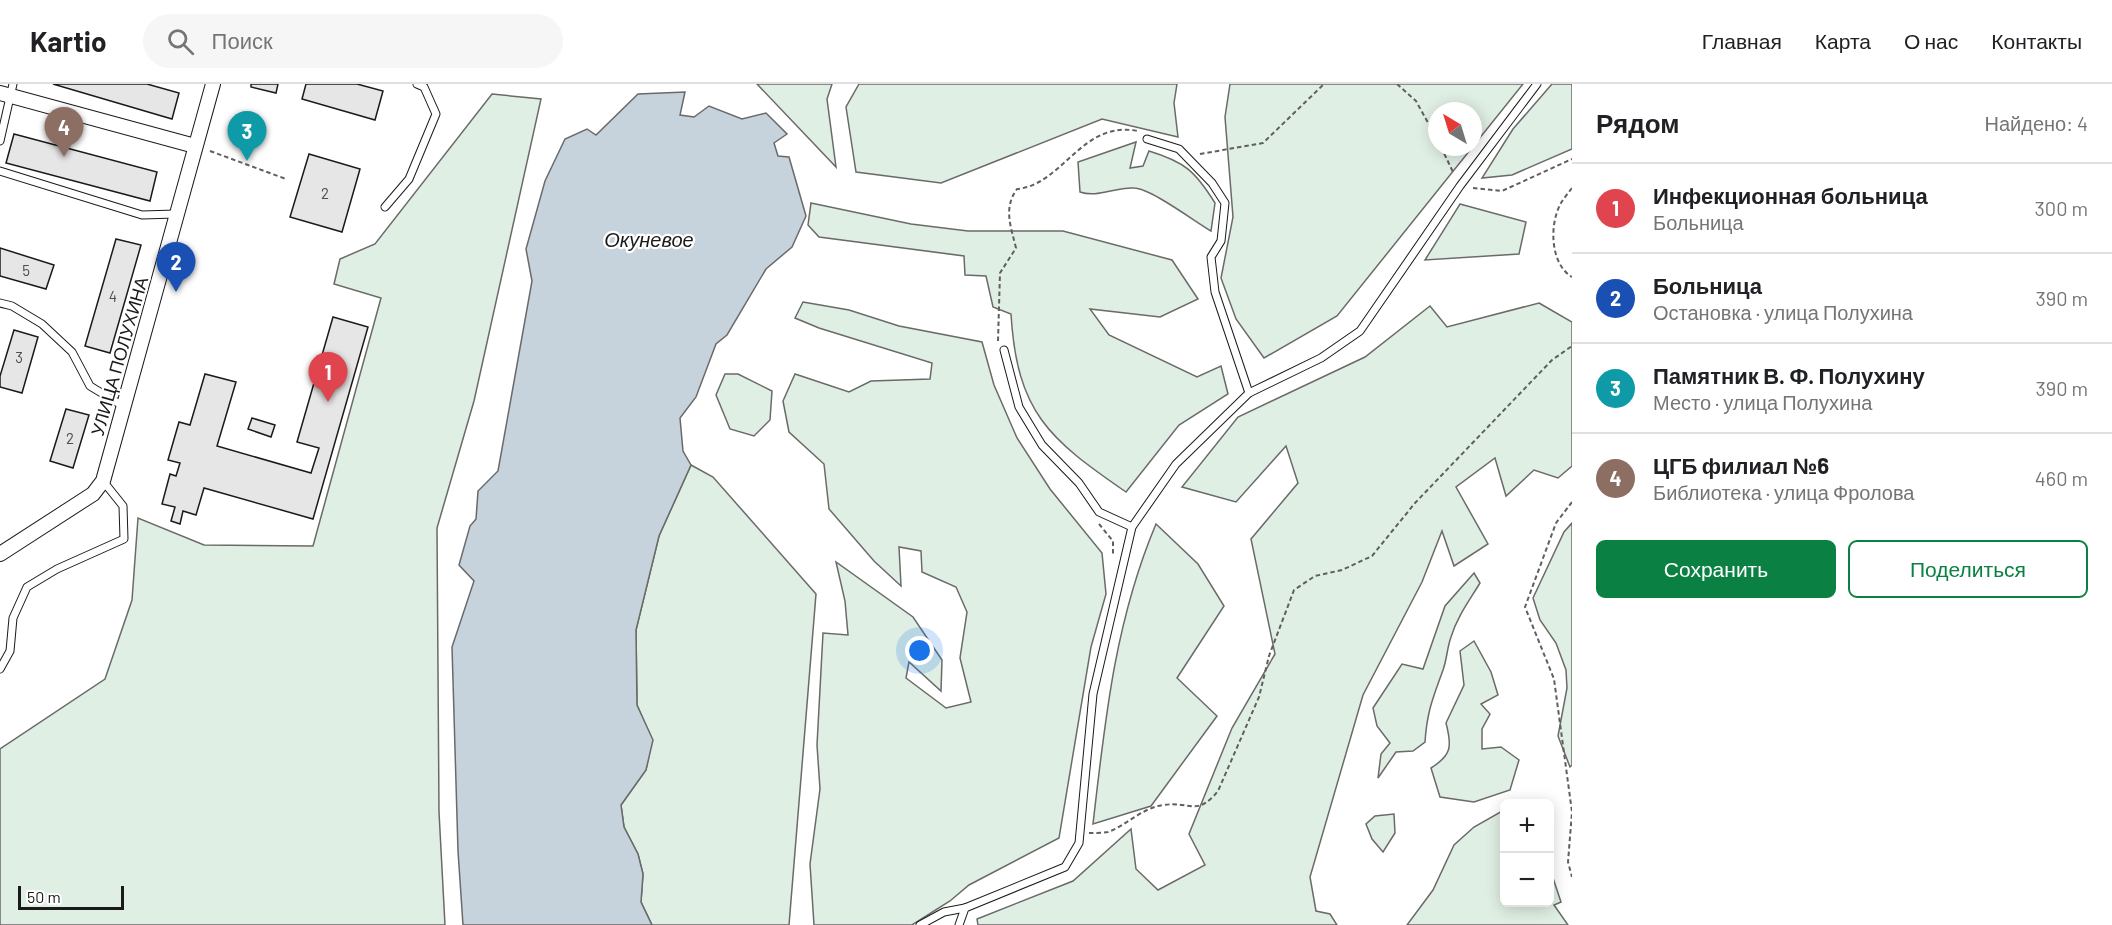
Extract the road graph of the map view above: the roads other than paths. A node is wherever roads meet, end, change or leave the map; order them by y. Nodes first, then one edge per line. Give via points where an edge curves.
1 (213, 84) edge
2 (417, 84) edge
3 (1537, 84) edge
4 (8, 91) edge
5 (1147, 139) dead end
6 (0, 141) edge
7 (195, 146) junction
8 (0, 171) edge
9 (385, 207) dead end
10 (176, 213) junction
11 (0, 303) edge
12 (1004, 350) dead end
13 (1249, 393) junction
14 (123, 406) junction
15 (103, 480) junction
16 (1132, 527) junction
17 (0, 554) edge
18 (0, 669) edge
19 (965, 908) junction
20 (920, 925) edge
21 (959, 925) edge

1 - 7 street, УЛИЦА ПОЛУХИНА
2 - 9 lane via 424,87 436,114 409,179
3 - 13 lane via 1460,186 1360,331 1321,358
4 - 6 lane
4 - 7 street
5 - 13 lane via 1179,149 1212,183 1225,203 1221,242 1211,257 1215,292
7 - 10 street, УЛИЦА ПОЛУХИНА
8 - 10 lane via 142,215
10 - 14 street, УЛИЦА ПОЛУХИНА
11 - 14 lane via 42,324 72,352 90,386
12 - 16 lane via 1019,407 1042,445 1079,483 1099,512
13 - 16 lane via 1176,464
14 - 15 street, УЛИЦА ПОЛУХИНА
15 - 17 street, УЛИЦА ПОЛУХИНА via 93,494
15 - 18 lane via 123,506 124,539 27,587 13,618 10,651
16 - 19 lane via 1093,694 1079,843 1065,867
19 - 20 lane via 944,912
19 - 21 lane

